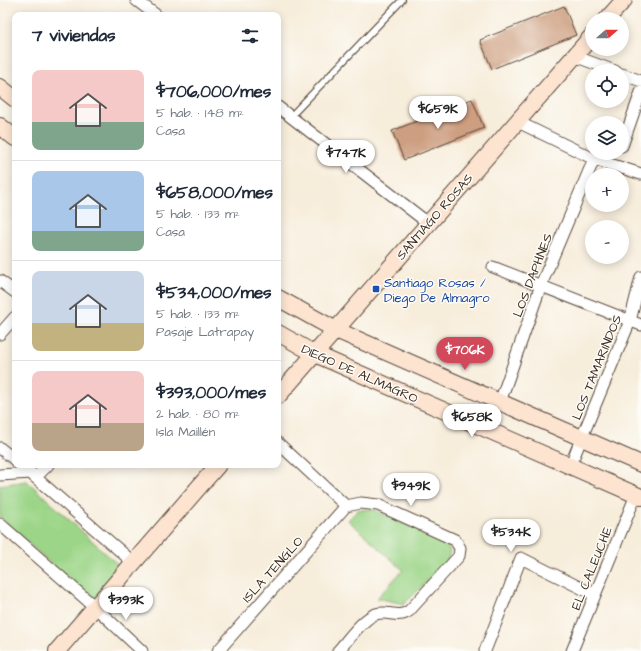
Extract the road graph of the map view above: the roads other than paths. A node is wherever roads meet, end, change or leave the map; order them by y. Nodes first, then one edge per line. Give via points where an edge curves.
1 (136, 0) edge
2 (402, 0) edge
3 (624, 0) edge
4 (152, 12) edge
5 (613, 12) edge
6 (585, 44) edge
7 (574, 56) junction
8 (596, 64) edge
9 (629, 77) edge
10 (641, 81) edge
11 (0, 87) edge
12 (641, 92) edge
13 (12, 97) edge
14 (281, 109) edge
15 (291, 116) junction
16 (516, 122) junction
17 (0, 126) edge
18 (629, 126) edge
19 (12, 136) edge
20 (585, 155) edge
21 (594, 160) edge
22 (598, 160) edge
23 (617, 160) edge
24 (615, 165) junction
25 (641, 174) edge
26 (428, 223) junction
27 (493, 267) dead end
28 (641, 277) edge
29 (0, 281) edge
30 (541, 285) junction
31 (12, 290) edge
32 (281, 300) edge
33 (12, 320) edge
34 (630, 321) junction
35 (641, 325) edge
36 (336, 330) junction
37 (0, 334) edge
38 (281, 335) edge
39 (315, 354) junction
40 (281, 393) edge
41 (500, 402) junction
42 (582, 438) junction
43 (281, 446) edge
44 (0, 448) edge
45 (12, 458) edge
46 (641, 464) edge
47 (570, 466) junction
48 (25, 468) edge
49 (44, 468) edge
50 (215, 468) edge
51 (0, 475) edge
52 (33, 475) junction
53 (639, 496) edge
54 (346, 506) junction
55 (0, 524) edge
56 (134, 563) junction
57 (595, 595) junction
58 (95, 607) junction
59 (57, 651) edge
60 (142, 651) edge
61 (218, 651) edge
62 (338, 651) edge
63 (485, 651) edge
64 (572, 651) edge

1 - 4 street
2 - 15 lane
3 - 5 main road
6 - 7 main road, SANTIAGO ROSAS
7 - 8 street
7 - 16 main road, SANTIAGO ROSAS
9 - 10 street
11 - 13 main road
12 - 18 street
14 - 15 street
15 - 26 street
16 - 20 street
16 - 26 main road, SANTIAGO ROSAS
17 - 19 main road
21 - 30 street, LOS DAPHNES
22 - 24 street
23 - 24 street
24 - 25 street
26 - 36 main road, SANTIAGO ROSAS
27 - 30 street
28 - 34 street, LOS TAMARINDOS
29 - 31 street
30 - 34 street
30 - 41 street, LOS DAPHNES
32 - 36 main road
33 - 37 street
34 - 35 street
34 - 42 street, LOS TAMARINDOS
36 - 39 main road, SANTIAGO ROSAS
36 - 41 main road
38 - 39 main road, DIEGO DE ALMAGRO
39 - 40 main road, SANTIAGO ROSAS
39 - 47 main road, DIEGO DE ALMAGRO
41 - 42 main road
42 - 46 main road
42 - 47 street, LOS TAMARINDOS
43 - 54 street
44 - 45 street
47 - 53 main road, DIEGO DE ALMAGRO
48 - 52 street
49 - 52 street
50 - 56 main road
51 - 52 street
52 - 56 street
53 - 57 street, EL CALEUCHE
54 - 61 street, ISLA TENGLO
54 - 62 street via 361,503 378,505 455,540 460,548 459,556 452,566 409,611 402,615 380,613 371,616
55 - 58 street
56 - 58 main road
57 - 63 street via 521,558
57 - 64 street, EL CALEUCHE
58 - 59 main road
58 - 60 street

